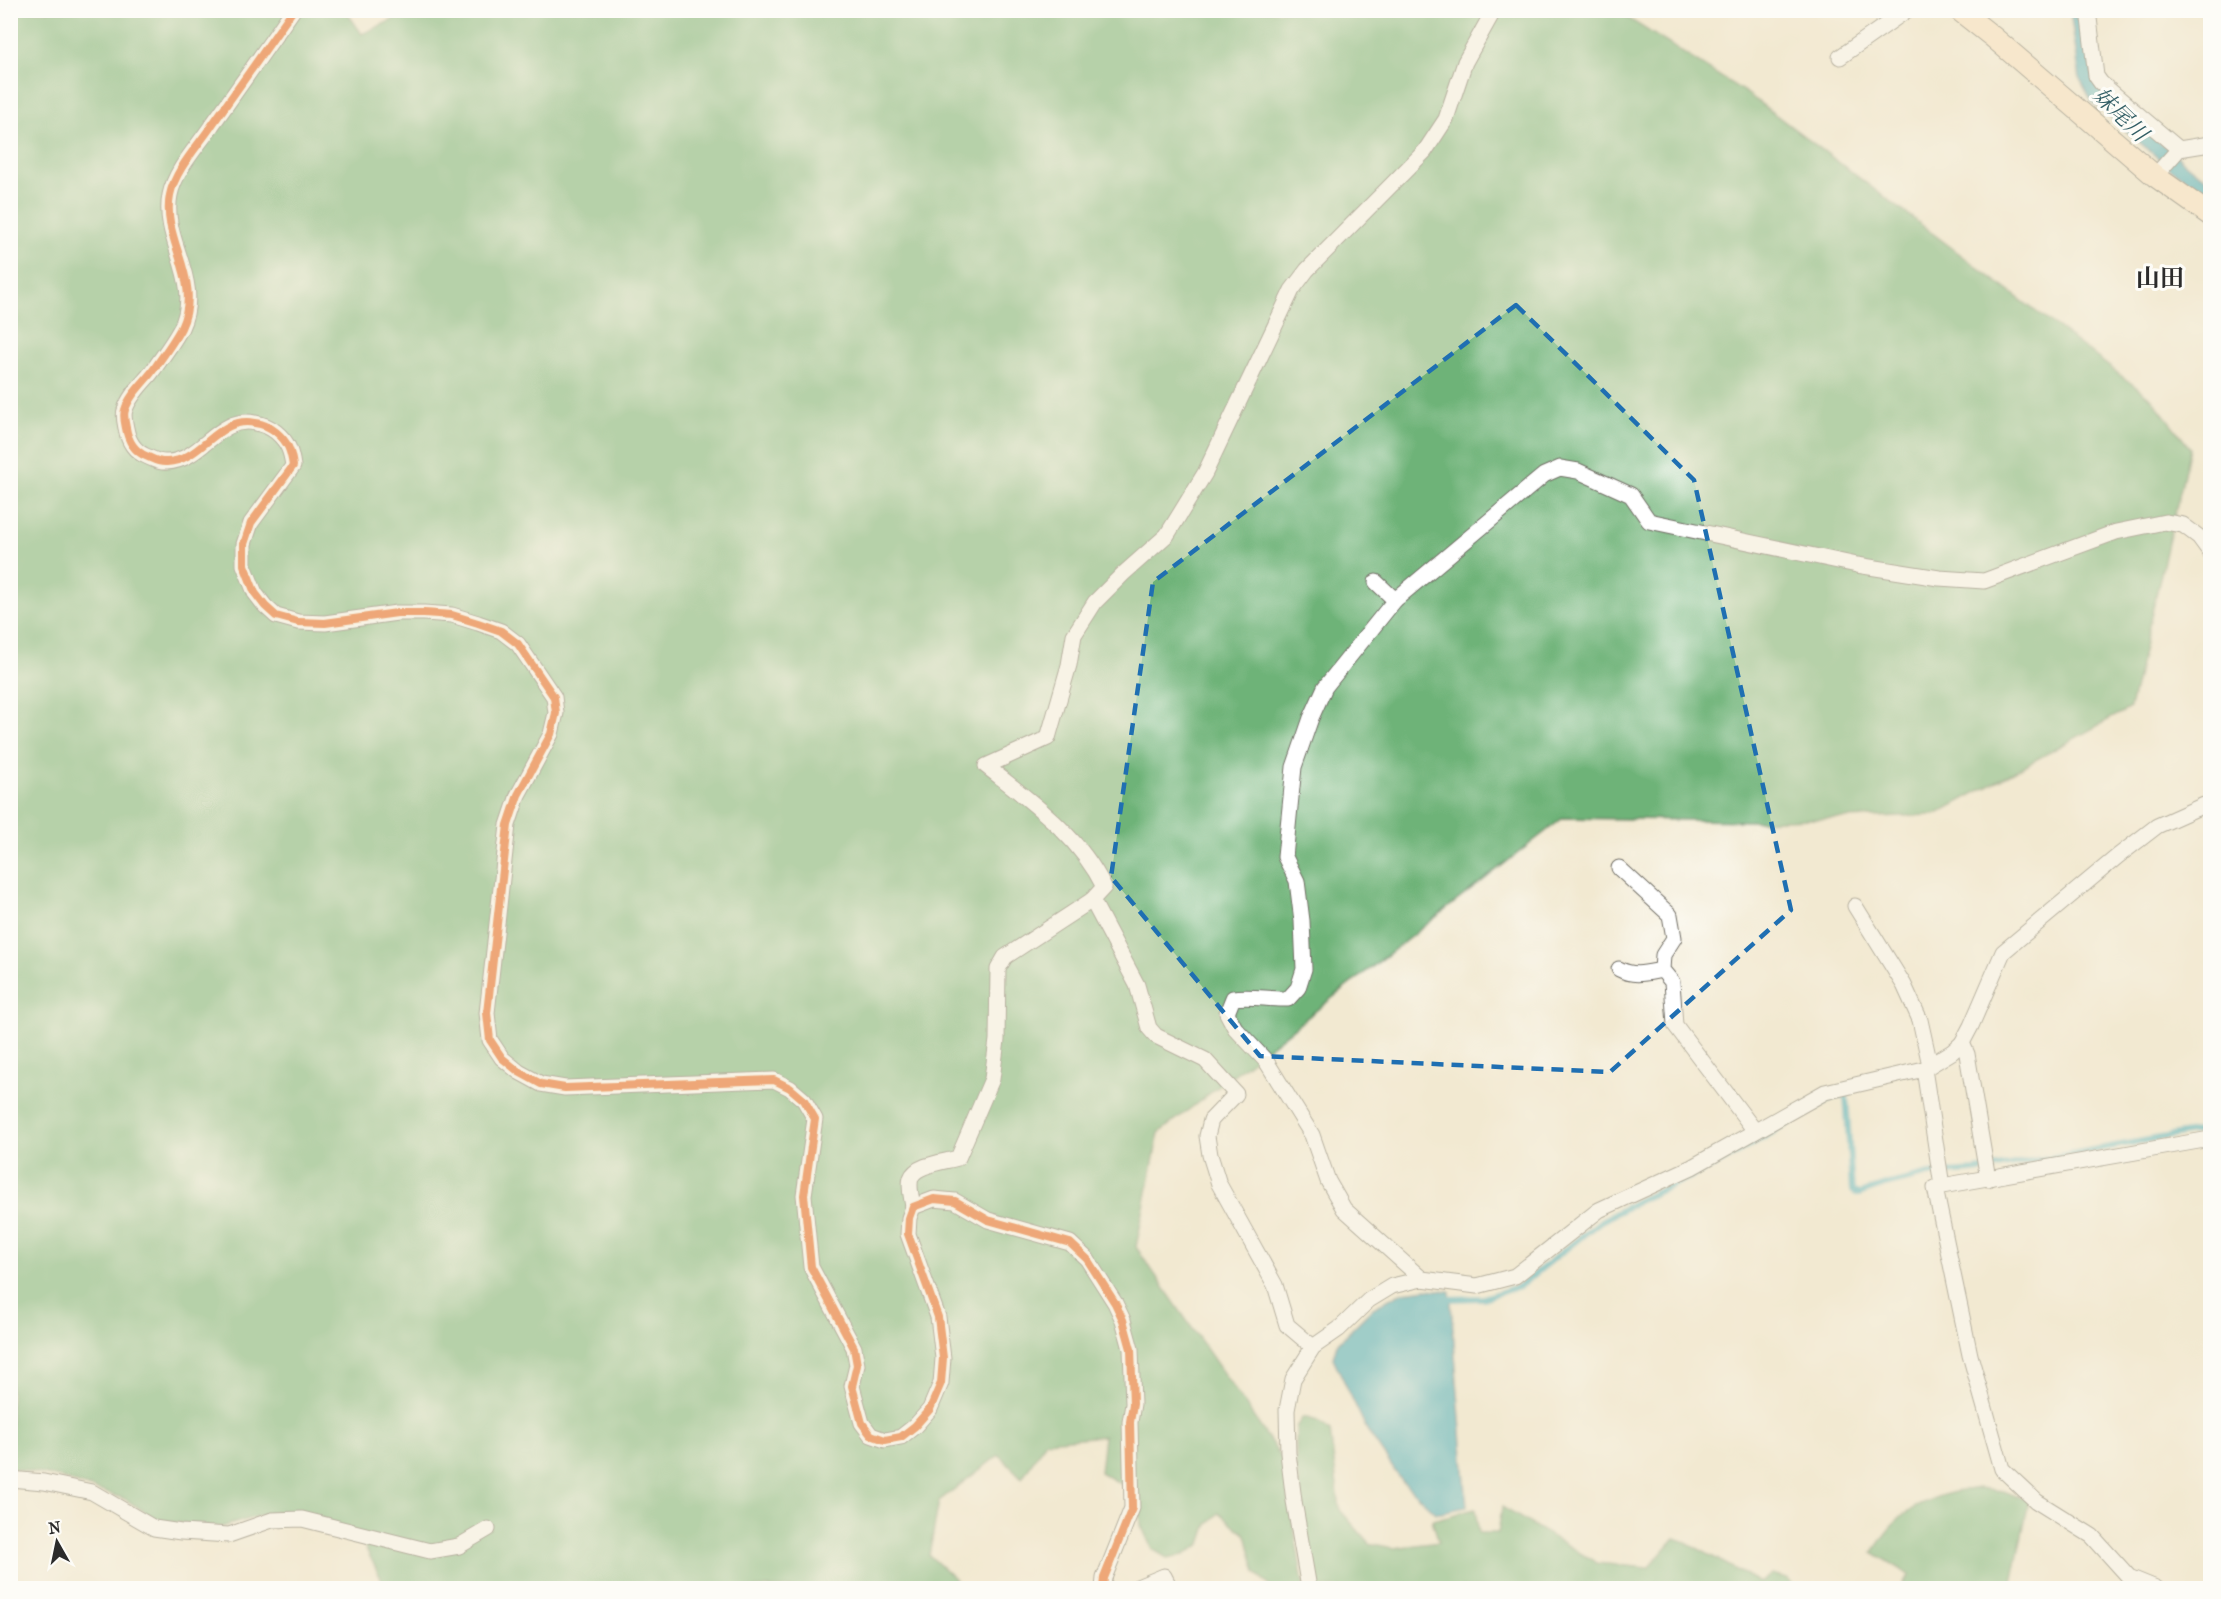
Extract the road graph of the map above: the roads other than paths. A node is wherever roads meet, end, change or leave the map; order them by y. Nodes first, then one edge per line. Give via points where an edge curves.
1 (293, 10) edge
2 (1494, 10) edge
3 (1906, 10) edge
4 (1959, 10) edge
5 (2088, 10) edge
6 (1840, 57) dead end
7 (2211, 144) edge
8 (2177, 150) junction
9 (2158, 173) junction
10 (2211, 215) edge
11 (2211, 552) edge
12 (1376, 582) dead end
13 (1395, 600) junction
14 (2211, 806) edge
15 (1619, 868) dead end
16 (1092, 900) junction
17 (1856, 906) dead end
18 (1619, 969) dead end
19 (1662, 970) junction
20 (1962, 1043) junction
21 (1927, 1067) junction
22 (1755, 1131) junction
23 (2211, 1139) edge
24 (1987, 1172) junction
25 (1940, 1177) junction
26 (913, 1207) junction
27 (1422, 1279) junction
28 (1313, 1347) junction
29 (10, 1479) edge
30 (488, 1529) dead end
31 (2139, 1585) edge
32 (1102, 1588) edge
33 (1135, 1588) edge
34 (1170, 1588) edge
35 (1309, 1588) edge
36 (2156, 1588) edge

1 - 26 street via 187,161 170,194 171,228 189,297 181,326 124,411 131,444 140,454 169,463 184,458 229,424 245,421 271,428 283,438 291,451 292,466 251,523 244,544 244,565 255,593 276,616 325,623 397,614 452,615 501,631 518,644 554,697 556,713 552,734 518,795 508,825 487,1013 490,1040 502,1058 541,1084 565,1088 774,1080 804,1100 815,1119 804,1195 811,1267 854,1348 852,1386 862,1423 871,1435 885,1440 901,1437 915,1426 930,1409 940,1383 943,1358 938,1317 908,1234
2 - 16 street via 1465,62 1446,119 1425,151 1292,290 1205,473 1167,535 1095,602 1074,635 1048,738 986,766 1059,825 1104,887
3 - 6 street
4 - 9 main road
5 - 8 street via 2096,76 2101,84
7 - 8 street
8 - 9 street
9 - 10 main road
11 - 13 street via 2183,525 2165,522 2116,532 1984,580 1939,578 1857,565 1649,521 1631,495 1578,471 1560,468 1544,475
12 - 13 street
13 - 27 street via 1325,687 1294,767 1285,857 1297,881 1302,921 1304,969 1298,988 1288,999 1249,995 1233,998 1227,1013 1235,1028 1266,1061 1312,1135 1328,1181 1344,1209
14 - 20 street via 2157,826 2003,951
15 - 19 street via 1670,915 1674,938 1663,956
16 - 26 street via 1005,957 998,969 992,1079 958,1158 919,1169 911,1176
16 - 28 street via 1137,985 1149,1028 1156,1036 1205,1060 1236,1094 1211,1120 1207,1136 1210,1155 1219,1184 1275,1285 1287,1325
17 - 21 street via 1904,985 1920,1020
18 - 19 street via 1638,975
19 - 22 street via 1672,982 1676,1025
20 - 21 street
20 - 24 street via 1967,1053
21 - 22 street via 1825,1092
21 - 25 street
22 - 27 street via 1692,1167 1599,1210 1515,1276 1478,1286
23 - 24 street
24 - 25 street
25 - 31 street via 1935,1188 1970,1355 2002,1469 2036,1501 2092,1536
26 - 32 street via 934,1199 955,1201 988,1220 1070,1243 1087,1259 1116,1303 1131,1349 1132,1508
27 - 28 street via 1384,1290
28 - 35 street via 1293,1379 1287,1410 1288,1453
29 - 30 street via 92,1492 154,1528 181,1532 229,1535 272,1520 302,1519 430,1551 459,1545
31 - 36 street
33 - 34 street via 1164,1576

